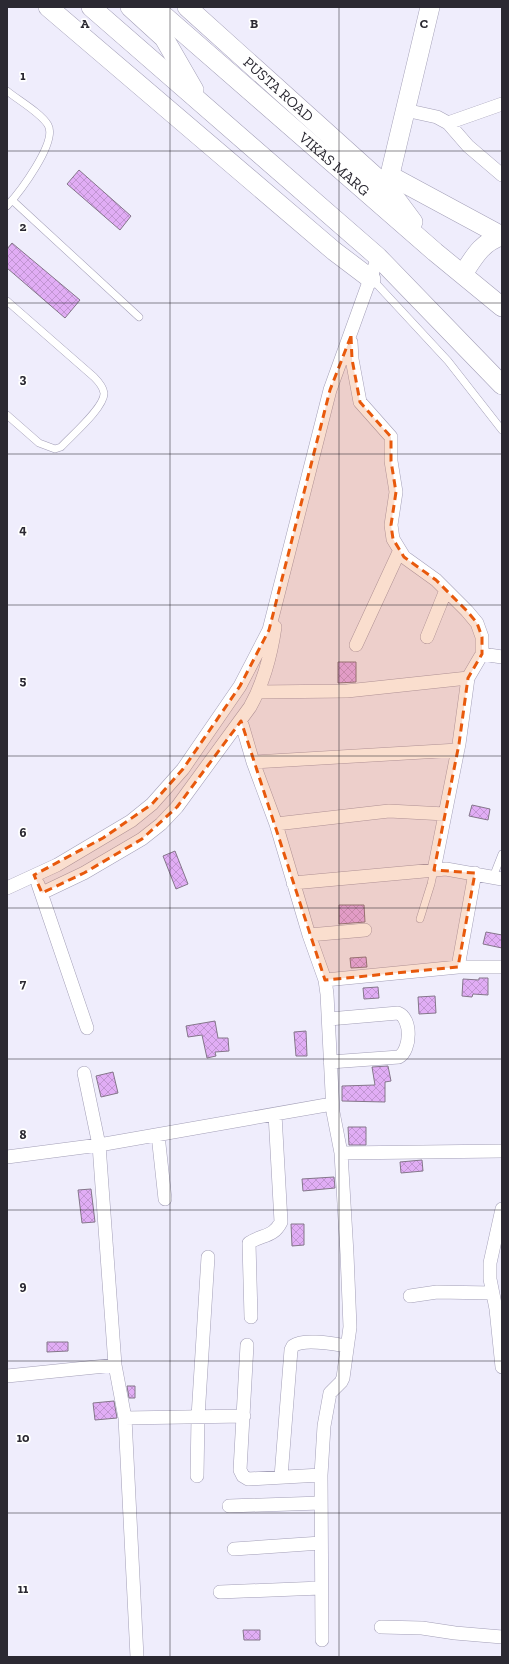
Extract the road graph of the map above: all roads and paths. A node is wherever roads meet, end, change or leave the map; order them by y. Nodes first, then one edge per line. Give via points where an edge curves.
1 (48, 7) edge
2 (91, 7) edge
3 (130, 7) edge
4 (187, 7) edge
5 (430, 7) edge
6 (162, 11) edge
7 (7, 92) edge
8 (202, 104) junction
9 (502, 104) edge
10 (405, 110) junction
11 (448, 123) junction
12 (502, 175) edge
13 (388, 181) junction
14 (10, 203) edge
15 (502, 236) edge
16 (435, 252) junction
17 (378, 257) junction
18 (463, 274) junction
19 (371, 279) junction
20 (7, 301) edge
21 (502, 307) edge
22 (139, 317) dead end
23 (351, 336) junction
24 (502, 385) edge
25 (7, 415) edge
26 (502, 430) edge
27 (399, 552) junction
28 (283, 578) junction
29 (446, 590) junction
30 (427, 637) dead end
31 (356, 645) dead end
32 (482, 654) junction
33 (502, 657) edge
34 (468, 678) junction
35 (258, 692) junction
36 (241, 721) junction
37 (458, 750) junction
38 (253, 762) junction
39 (445, 814) junction
40 (276, 824) junction
41 (502, 854) edge
42 (434, 870) junction
43 (475, 873) junction
44 (34, 876) junction
45 (497, 878) edge
46 (293, 883) junction
47 (7, 888) edge
48 (42, 893) junction
49 (420, 919) dead end
50 (365, 930) dead end
51 (309, 935) junction
52 (500, 966) edge
53 (458, 967) junction
54 (325, 980) junction
55 (329, 1019) junction
56 (87, 1028) dead end
57 (330, 1062) junction
58 (84, 1073) dead end
59 (332, 1104) junction
60 (275, 1114) junction
61 (158, 1135) junction
62 (99, 1146) junction
63 (502, 1151) edge
64 (341, 1153) junction
65 (7, 1157) edge
66 (165, 1199) dead end
67 (502, 1209) edge
68 (208, 1257) dead end
69 (492, 1293) junction
70 (410, 1296) dead end
71 (499, 1309) edge
72 (250, 1317) dead end
73 (247, 1345) dead end
74 (347, 1346) junction
75 (115, 1365) junction
76 (502, 1366) edge
77 (7, 1376) edge
78 (244, 1416) junction
79 (198, 1417) junction
80 (125, 1418) junction
81 (321, 1475) junction
82 (197, 1476) dead end
83 (281, 1477) junction
84 (321, 1503) junction
85 (229, 1506) dead end
86 (321, 1543) junction
87 (234, 1549) dead end
88 (321, 1588) junction
89 (220, 1592) dead end
90 (381, 1627) dead end
91 (502, 1637) edge
92 (322, 1640) dead end
93 (137, 1657) edge

1 - 19 main road via 334,251
2 - 8 main road
3 - 8 main road via 164,38
4 - 13 main road, PUSTA ROAD
5 - 10 main road
6 - 16 main road, VIKAS MARG
7 - 14 lane via 44,120 49,131 48,139 29,179
8 - 17 main road
9 - 11 street
10 - 11 street via 437,117
10 - 13 main road
11 - 12 street via 468,146
13 - 15 main road
13 - 16 main road, PUSTA ROAD
14 - 22 lane
15 - 18 main road via 480,248
16 - 18 main road, VIKAS MARG
17 - 19 street
17 - 24 main road
18 - 21 main road, VIKAS MARG
19 - 23 street via 358,310
19 - 26 lane via 448,361
20 - 25 lane via 94,377 104,392 103,400 94,411 61,447 55,449 39,443
23 - 27 street via 352,360 360,402 391,437 390,460 396,492 391,533
23 - 28 street via 330,390
27 - 29 street
27 - 31 street
28 - 35 street via 272,650
28 - 44 street via 264,643 240,686 169,787 131,821
29 - 30 street
29 - 32 street via 477,623 482,637
32 - 33 street
32 - 34 street
34 - 35 street via 347,692
34 - 37 street
35 - 36 street
36 - 38 street
36 - 48 street via 177,807 161,824 84,873
37 - 38 street
37 - 39 street
38 - 40 street
39 - 40 street via 389,811
39 - 42 street
40 - 46 street
41 - 45 lane
42 - 43 street
42 - 46 street
42 - 49 lane
43 - 45 street
43 - 53 street
44 - 47 street
44 - 48 street
46 - 51 street
48 - 56 street
50 - 51 street
51 - 54 street
52 - 53 street
53 - 54 street
54 - 55 street
55 - 57 street
55 - 57 street via 398,1013 404,1015 407,1020 407,1049 399,1057
57 - 59 street
58 - 62 street
59 - 60 street
59 - 64 street
60 - 61 street
60 - 72 street via 281,1222 277,1230 270,1235 249,1243
61 - 62 street
61 - 66 street
62 - 65 street
62 - 75 street
63 - 64 street
64 - 74 street via 350,1327
67 - 69 street via 490,1263
68 - 79 street
69 - 70 street via 446,1292
69 - 71 street
71 - 76 street
73 - 78 street
74 - 81 street via 341,1382 330,1393 326,1411
74 - 83 street via 300,1343 293,1346
75 - 77 street
75 - 80 street
78 - 79 street
78 - 83 street via 240,1470 243,1476 248,1479
79 - 80 street
79 - 82 street
80 - 93 street
81 - 83 street
81 - 84 street
84 - 85 street
84 - 86 street
86 - 87 street
86 - 88 street
88 - 89 street
88 - 92 street
90 - 91 street via 422,1628

